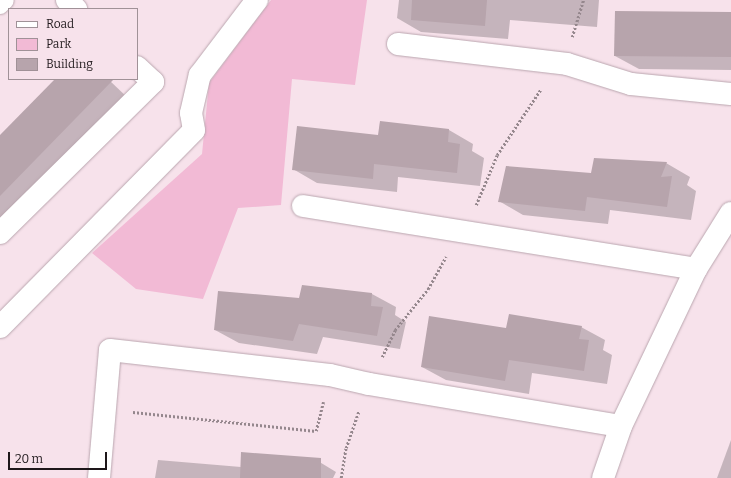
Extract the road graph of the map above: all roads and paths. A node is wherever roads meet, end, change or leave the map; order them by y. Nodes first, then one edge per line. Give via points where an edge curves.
1 (6, 0) edge
2 (67, 0) edge
3 (256, 0) edge
4 (0, 6) edge
5 (75, 8) edge
6 (398, 44) dead end
7 (138, 68) edge
8 (731, 94) edge
9 (303, 206) dead end
10 (731, 213) edge
11 (0, 233) edge
12 (696, 269) junction
13 (0, 327) edge
14 (330, 375) junction
15 (103, 408) junction
16 (622, 426) junction
17 (99, 478) edge
18 (603, 478) edge

1 - 4 lane
2 - 5 street
3 - 13 street via 200,75 191,113 194,130
6 - 8 street via 567,64 631,84
7 - 11 street via 153,82
9 - 12 street
10 - 12 street
12 - 16 street
14 - 15 path via 316,431
14 - 15 street via 110,350
14 - 16 street via 368,384
15 - 17 street
16 - 18 street

